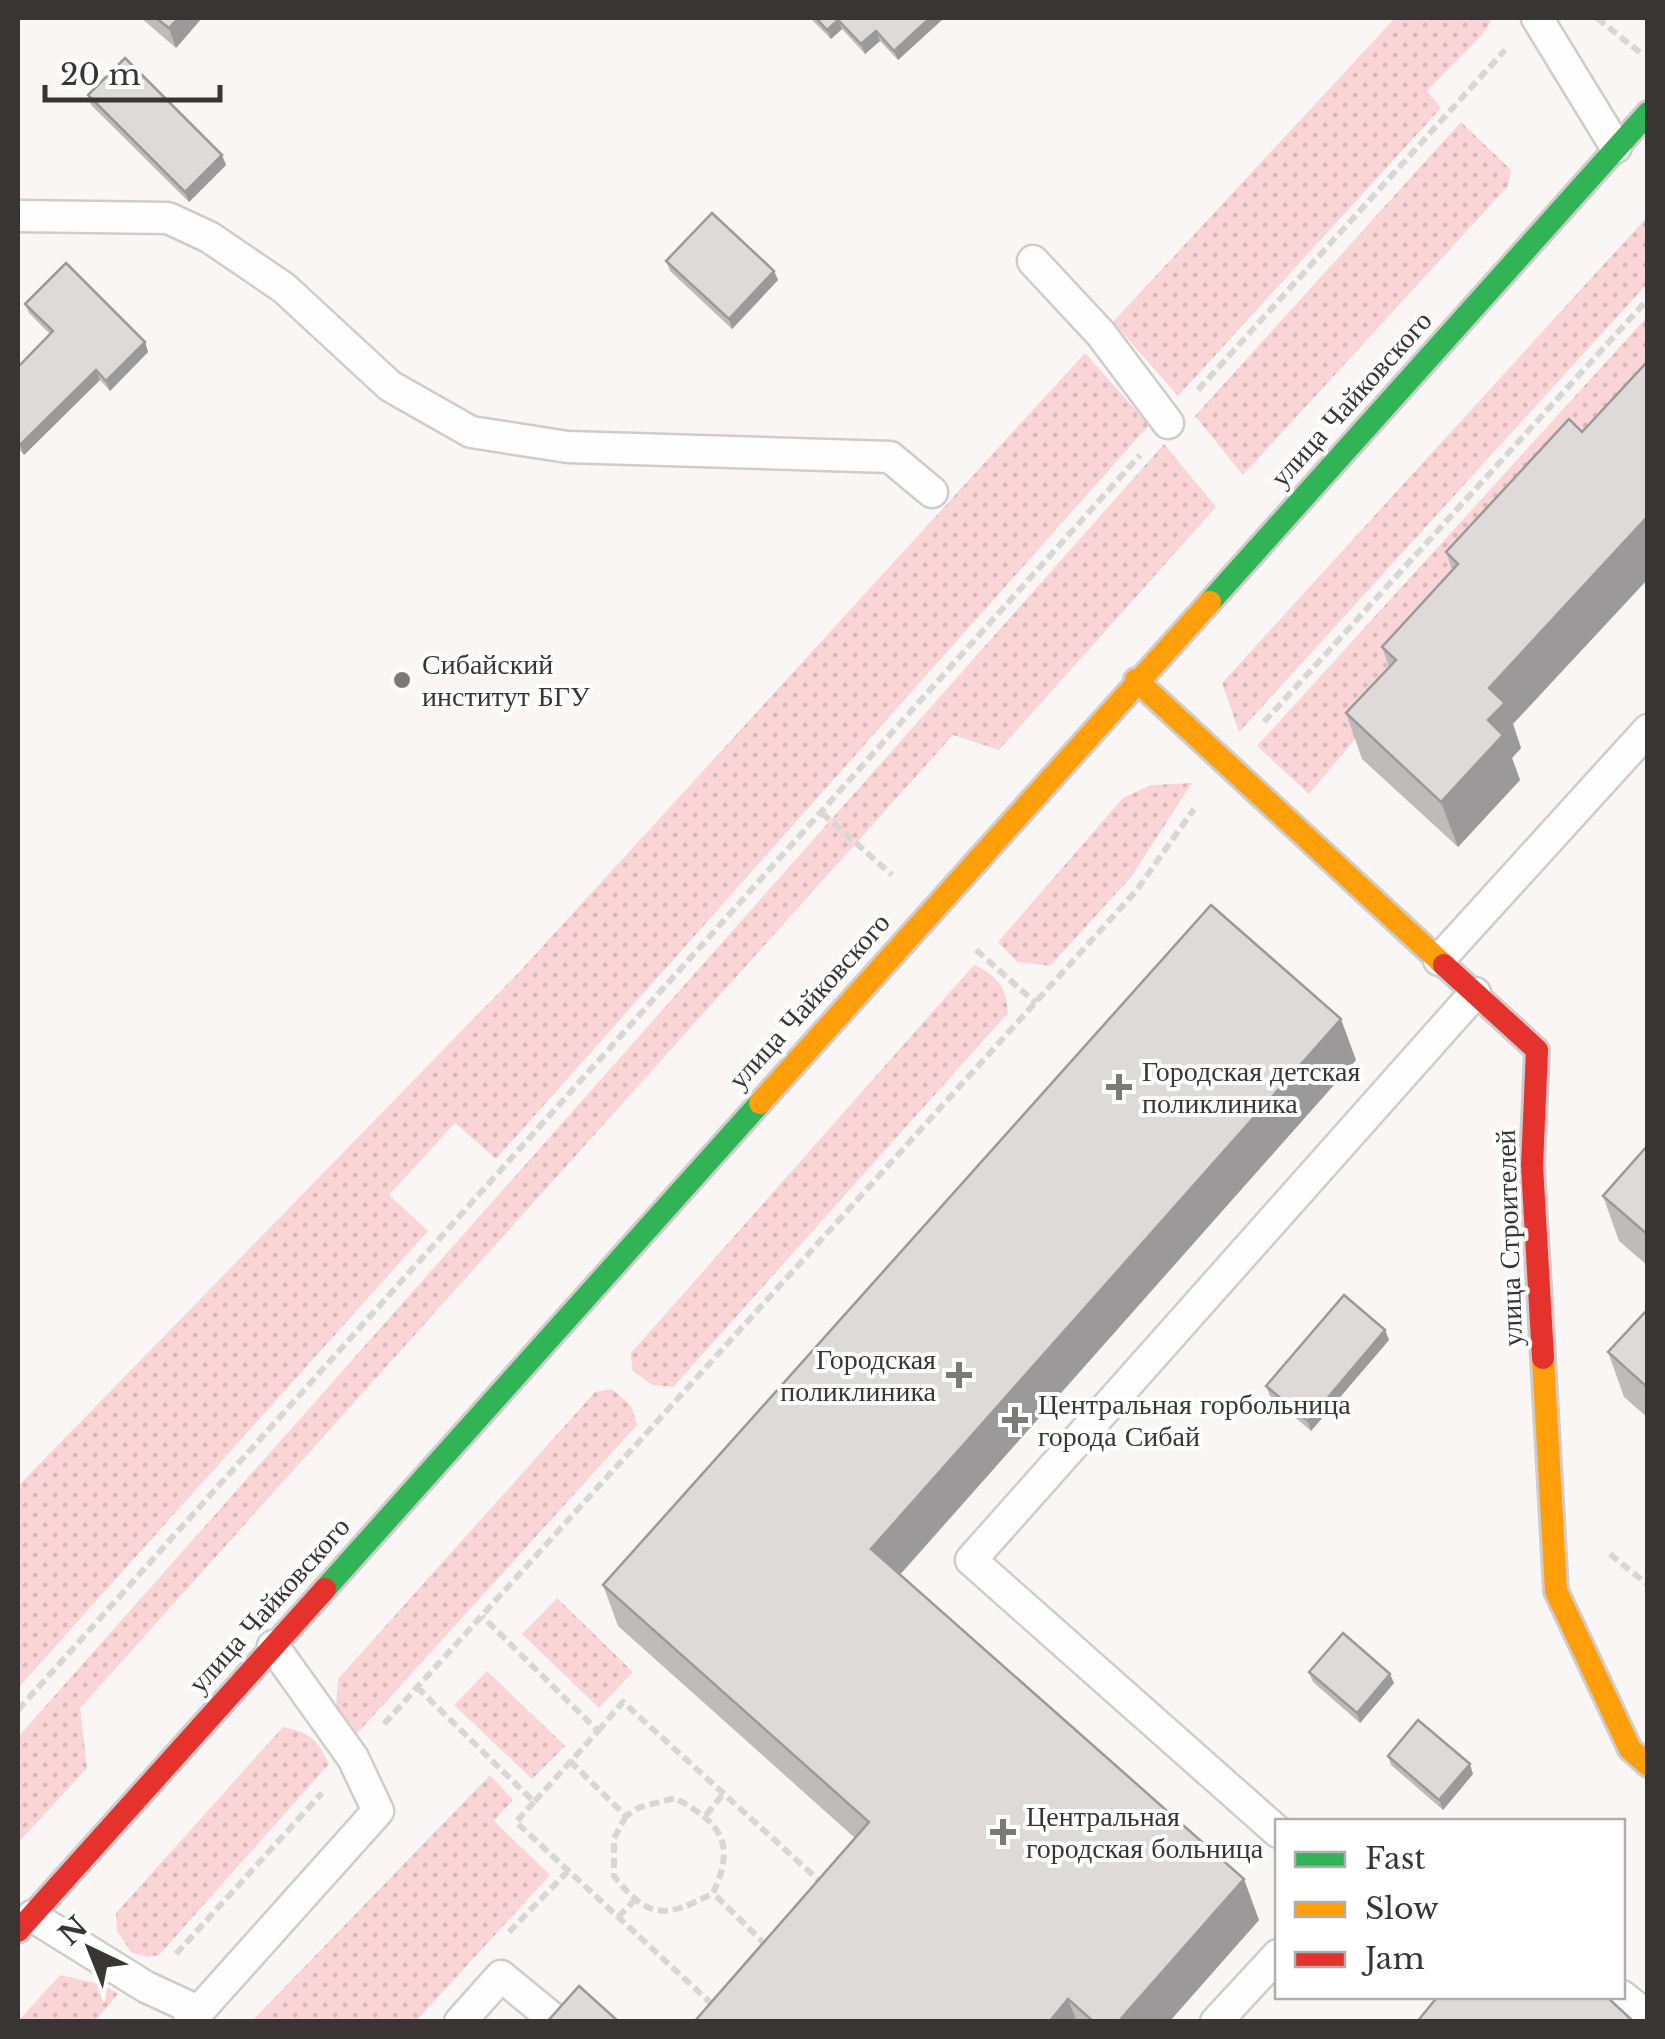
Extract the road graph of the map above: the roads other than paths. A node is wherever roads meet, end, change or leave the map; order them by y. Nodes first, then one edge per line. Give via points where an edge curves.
1 (1537, 18) edge
2 (1648, 112) edge
3 (1616, 147) junction
4 (18, 216) edge
5 (1033, 261) dead end
6 (1168, 423) road end
7 (932, 492) dead end
8 (1136, 680) junction
9 (1648, 730) edge
10 (1440, 960) junction
11 (1475, 993) junction
12 (273, 1646) junction
13 (1642, 1748) edge
14 (1275, 1829) edge
15 (25, 1923) edge
16 (1275, 1958) edge
17 (1625, 1998) edge
18 (194, 2016) edge
19 (1648, 2017) edge
20 (460, 2022) edge
21 (556, 2022) edge
22 (1216, 2022) edge

1 - 3 lane
2 - 3 street, улица Чайковского
3 - 8 street, улица Чайковского
4 - 7 lane via 168,218 209,237 284,288 390,386 471,432 568,447 890,456
5 - 6 lane via 1101,334
8 - 10 street, улица Строителей
8 - 12 street, улица Чайковского
9 - 10 lane
10 - 11 street, улица Строителей
11 - 13 street, улица Строителей via 1538,1050 1532,1166 1556,1591
11 - 14 lane via 971,1560
12 - 15 street, улица Чайковского
12 - 18 lane via 353,1758 378,1811
15 - 18 lane
16 - 22 lane
17 - 19 lane
20 - 21 lane via 500,1976

